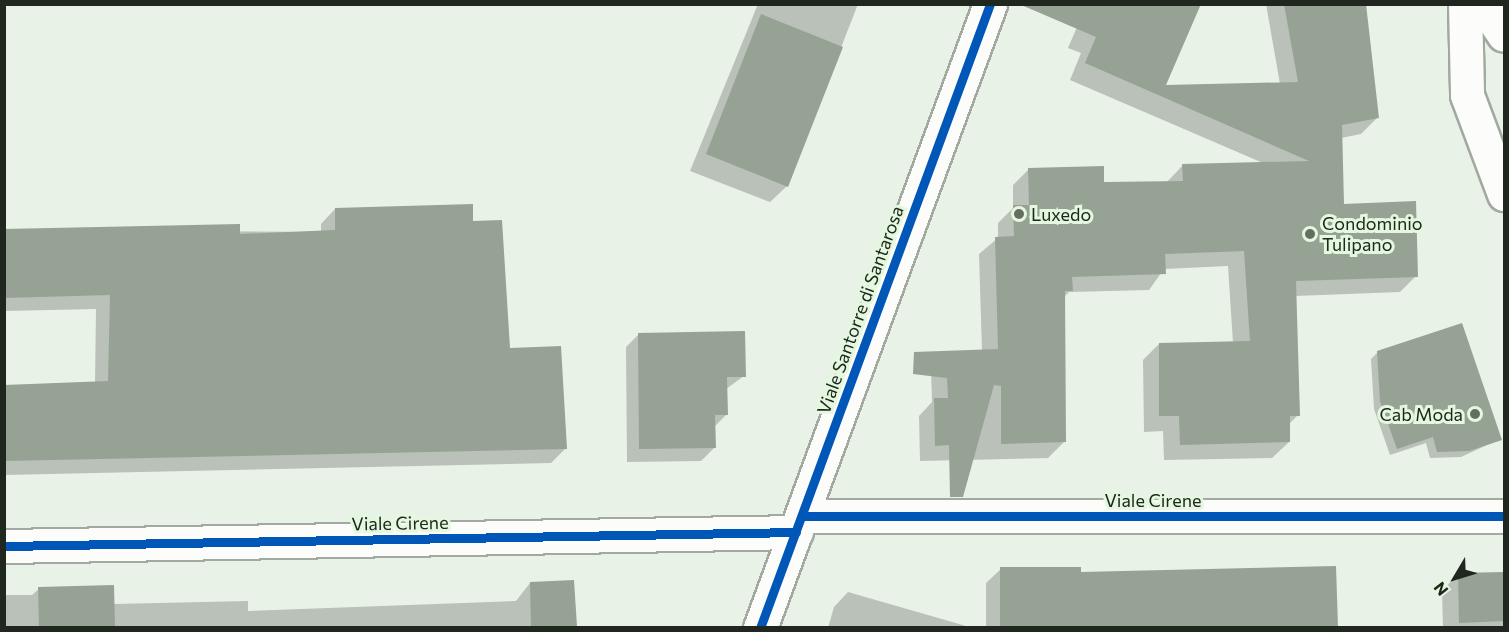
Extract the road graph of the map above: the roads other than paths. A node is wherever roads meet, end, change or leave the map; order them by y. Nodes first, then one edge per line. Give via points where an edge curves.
1 (990, 4) edge
2 (1466, 4) edge
3 (1483, 4) edge
4 (1504, 35) edge
5 (1504, 194) edge
6 (1504, 516) edge
7 (799, 524) junction
8 (4, 546) edge
9 (760, 627) edge

1 - 7 street, Viale Santorre di Santarosa
2 - 5 street via 1467,95
3 - 4 street
6 - 7 street, Viale Cirene
7 - 8 street, Viale Cirene
7 - 9 street, Viale Santorre di Santarosa

